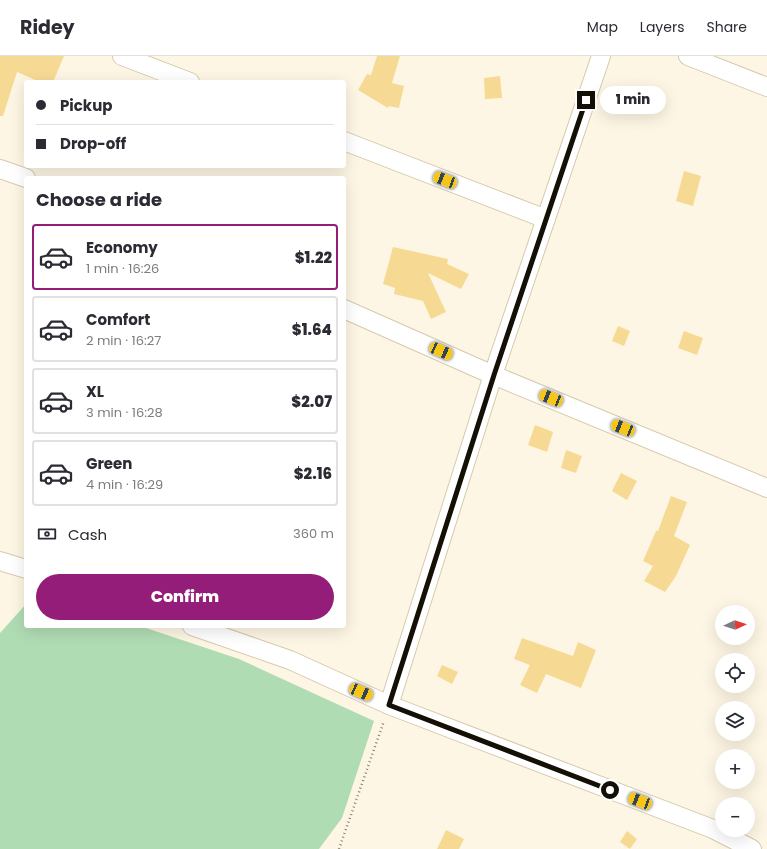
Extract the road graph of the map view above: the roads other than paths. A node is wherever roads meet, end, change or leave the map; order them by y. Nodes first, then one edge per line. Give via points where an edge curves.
1 (122, 56) edge
2 (601, 56) edge
3 (688, 56) edge
4 (185, 80) edge
5 (767, 87) edge
6 (346, 142) edge
7 (0, 169) edge
8 (24, 177) edge
9 (546, 219) junction
10 (346, 310) edge
11 (494, 375) junction
12 (767, 488) edge
13 (0, 561) edge
14 (24, 568) edge
15 (198, 628) edge
16 (389, 705) junction
17 (752, 849) edge

1 - 4 street
2 - 9 street
3 - 5 street
6 - 9 street
7 - 8 street
9 - 11 street
10 - 11 street
11 - 12 street
11 - 16 street
13 - 14 street
15 - 16 street via 290,660
16 - 17 street via 713,829

